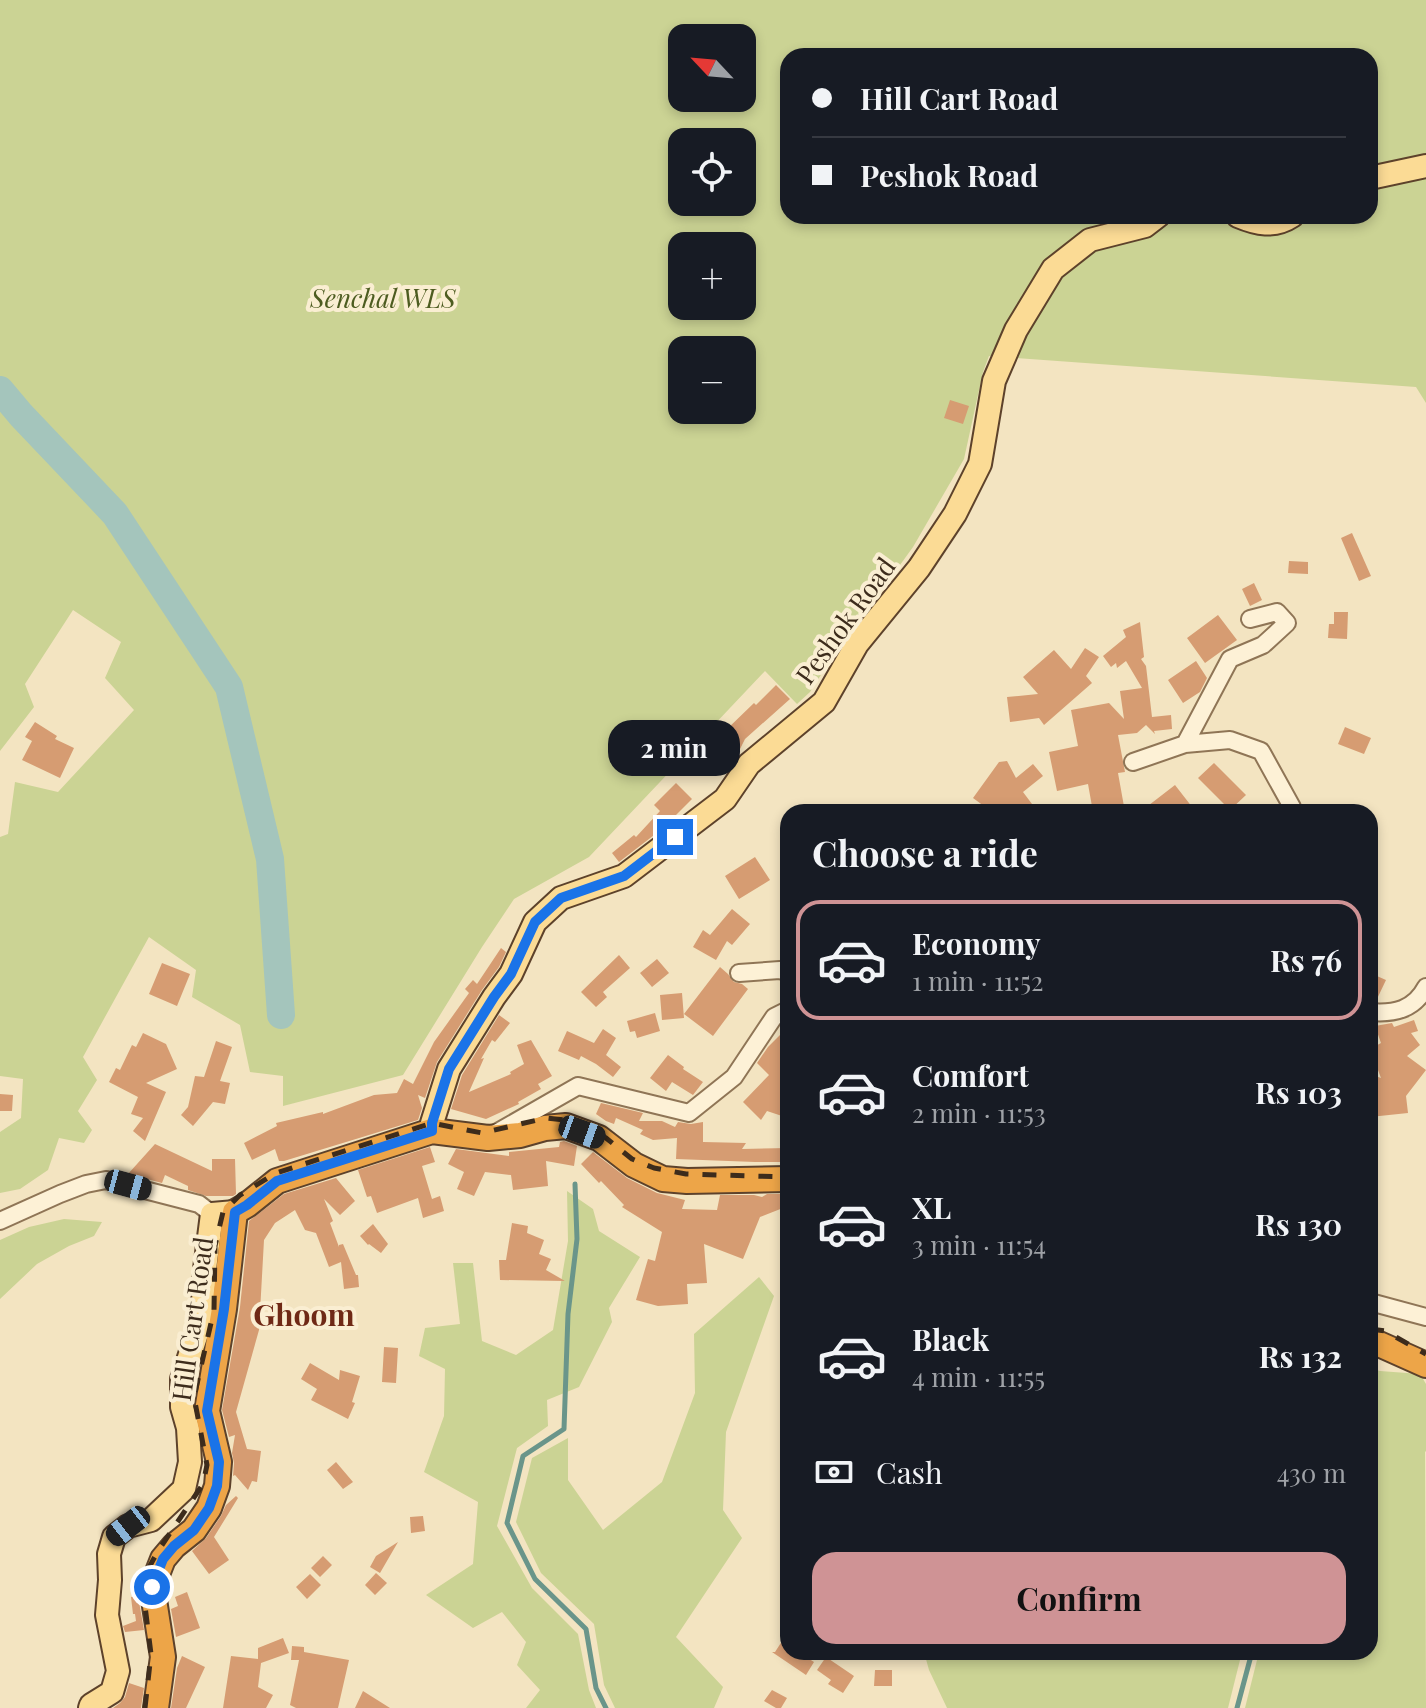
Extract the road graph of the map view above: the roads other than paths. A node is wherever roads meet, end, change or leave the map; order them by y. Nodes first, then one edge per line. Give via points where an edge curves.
1 (1426, 166) edge
2 (1378, 176) edge
3 (1148, 224) edge
4 (1250, 619) dead end
5 (1185, 744) junction
6 (1133, 762) dead end
7 (1290, 804) edge
8 (780, 970) edge
9 (739, 973) dead end
10 (1426, 987) edge
11 (1378, 1012) edge
12 (780, 1014) edge
13 (432, 1131) junction
14 (488, 1138) junction
15 (780, 1179) edge
16 (224, 1213) junction
17 (0, 1221) edge
18 (1378, 1304) edge
19 (1426, 1317) edge
20 (1378, 1344) edge
21 (1426, 1365) edge
22 (90, 1708) edge
23 (156, 1708) edge

1 - 2 main road
3 - 13 main road, Peshok Road via 1090,240 1053,269 1016,330 994,381 980,464 955,514 857,644 824,702 749,764 725,799 624,876 561,898 535,922 511,974 449,1069
4 - 5 street via 1277,612 1287,623 1263,645 1230,659
5 - 6 street
5 - 7 street via 1230,740 1261,751
8 - 9 street
10 - 11 street via 1405,1009
12 - 14 street via 734,1077 689,1113 578,1086
13 - 14 highway, Hill Cart Road
13 - 16 highway, Hill Cart Road via 277,1181 247,1205
14 - 15 highway, Hill Cart Road via 566,1126 599,1138 663,1179
16 - 17 street via 106,1180
16 - 22 main road via 205,1269 202,1318 182,1379 190,1462 184,1489 151,1520 128,1526 114,1537 107,1615 118,1671 112,1692
16 - 23 highway, Hill Cart Road via 224,1309 207,1411 219,1462 217,1486 194,1530 163,1559 152,1587 163,1657
18 - 19 street
20 - 21 highway

